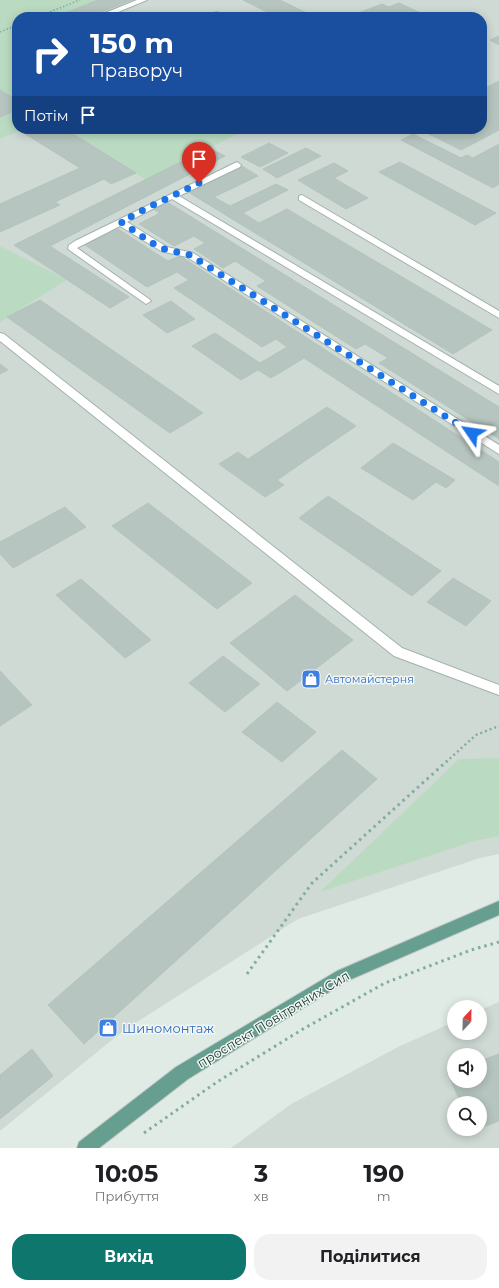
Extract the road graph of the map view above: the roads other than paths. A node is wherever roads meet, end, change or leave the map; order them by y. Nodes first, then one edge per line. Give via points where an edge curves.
1 (143, 0) edge
2 (112, 12) edge
3 (237, 164) dead end
4 (173, 196) junction
5 (302, 198) dead end
6 (121, 222) junction
7 (146, 301) dead end
8 (499, 315) edge
9 (0, 336) edge
10 (499, 391) edge
11 (499, 450) edge
12 (499, 690) edge
13 (499, 908) edge
14 (85, 1148) edge

1 - 2 lane
3 - 4 lane
4 - 6 lane
4 - 10 lane
5 - 8 lane
6 - 7 lane via 72,247
6 - 11 lane via 164,249 190,255
9 - 12 lane via 398,652
13 - 14 main road, проспект Повітряних Сил via 342,976 182,1073

